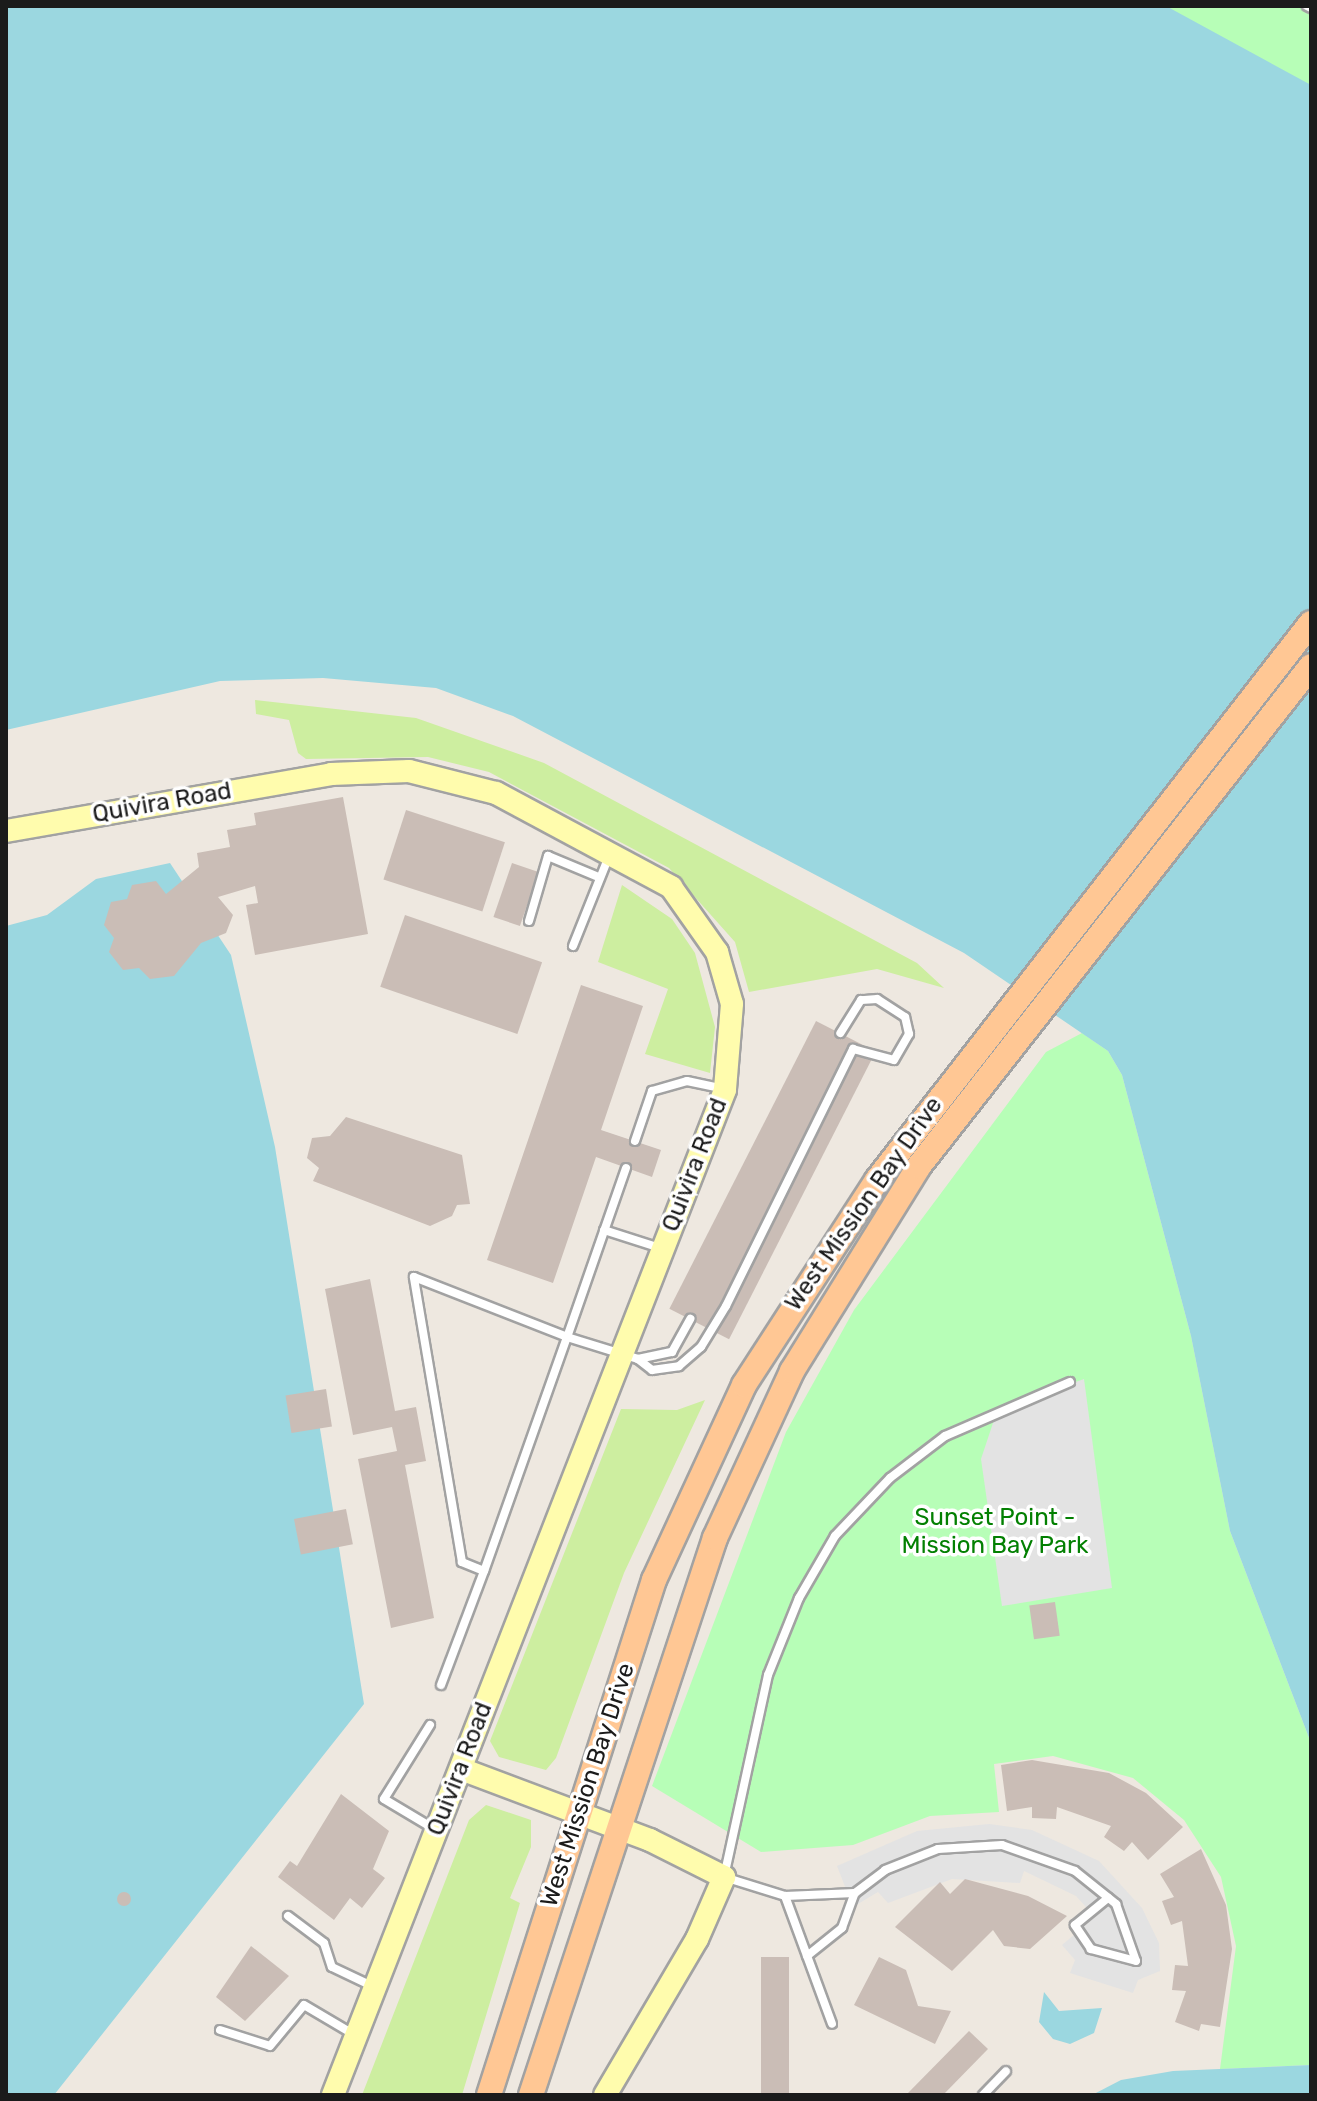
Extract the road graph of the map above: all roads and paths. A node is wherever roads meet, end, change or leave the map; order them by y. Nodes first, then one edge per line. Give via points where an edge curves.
1 (1311, 623) edge
2 (1311, 666) edge
3 (6, 831) edge
4 (612, 852) junction
5 (596, 876) junction
6 (529, 921) dead end
7 (573, 946) dead end
8 (840, 1033) dead end
9 (725, 1090) junction
10 (635, 1141) dead end
11 (626, 1168) dead end
12 (604, 1230) junction
13 (662, 1249) junction
14 (690, 1319) dead end
15 (567, 1337) junction
16 (630, 1357) junction
17 (1070, 1382) dead end
18 (484, 1571) junction
19 (441, 1685) dead end
20 (430, 1725) dead end
21 (461, 1769) junction
22 (579, 1812) junction
23 (620, 1828) junction
24 (437, 1830) junction
25 (724, 1877) junction
26 (855, 1893) junction
27 (785, 1896) junction
28 (1108, 1898) junction
29 (288, 1916) dead end
30 (807, 1956) junction
31 (375, 1987) junction
32 (832, 2024) dead end
33 (220, 2030) dead end
34 (356, 2036) junction
35 (1006, 2071) dead end
36 (333, 2095) edge
37 (489, 2095) edge
38 (531, 2095) edge
39 (605, 2095) edge
40 (983, 2095) edge

1 - 22 main road, West Mission Bay Drive via 835,1236 744,1385 654,1580
2 - 23 main road, West Mission Bay Drive via 986,1081 864,1248 757,1439 715,1538
3 - 4 street, Quivira Road via 331,774 409,771 496,793
4 - 5 lane
4 - 9 street, Quivira Road via 671,887 717,952 732,1004
5 - 6 lane via 548,856
5 - 7 lane
8 - 16 lane via 861,1000 877,999 905,1017 909,1034 894,1060 853,1049 701,1347 679,1366 652,1370
9 - 10 lane via 687,1081 652,1091
9 - 13 street, Quivira Road
11 - 12 lane
12 - 13 lane
12 - 15 lane
13 - 16 street, Quivira Road
14 - 16 lane via 672,1352
15 - 16 lane
15 - 18 lane
15 - 18 lane via 414,1277 462,1562
16 - 21 street, Quivira Road
17 - 25 lane via 945,1436 890,1478 835,1536 799,1598 768,1675
18 - 19 lane
20 - 24 lane via 384,1799
21 - 22 street
21 - 24 street, Quivira Road
22 - 23 street
22 - 37 main road, West Mission Bay Drive
23 - 25 street
23 - 38 main road, West Mission Bay Drive
24 - 31 street, Quivira Road
25 - 27 lane
25 - 39 street via 697,1939
26 - 27 lane
26 - 28 lane via 885,1870 938,1849 1002,1845 1075,1871
26 - 30 lane via 842,1928
27 - 30 lane
28 - 28 lane via 1116,1904 1136,1961 1091,1949 1075,1925
29 - 31 lane via 324,1943 332,1967
30 - 32 lane
31 - 34 street, Quivira Road
33 - 34 lane via 270,2046 304,2005
34 - 36 street, Quivira Road
35 - 40 lane

